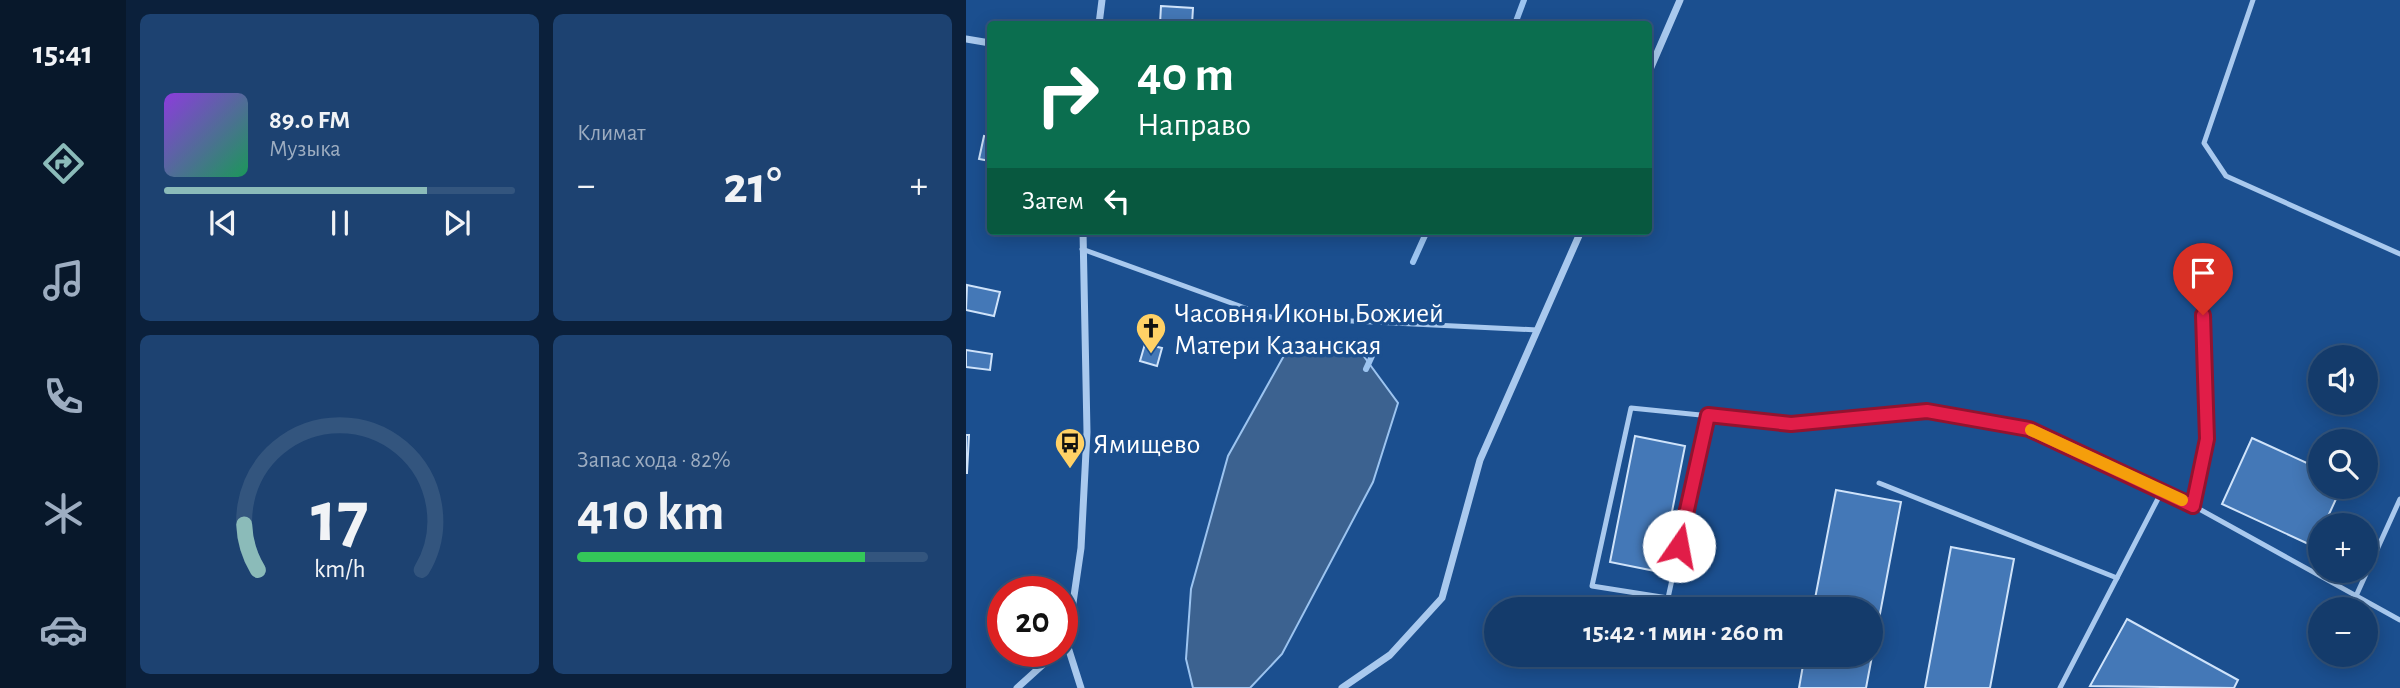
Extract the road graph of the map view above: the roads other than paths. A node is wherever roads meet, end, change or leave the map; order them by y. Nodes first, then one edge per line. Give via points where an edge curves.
1 (1102, 0) edge
2 (1680, 0) edge
3 (2253, 0) edge
4 (1100, 21) edge
5 (966, 39) edge
6 (987, 42) edge
7 (1652, 65) edge
8 (1083, 235) edge
9 (1579, 235) edge
10 (1082, 249) junction
11 (2400, 254) edge
12 (2203, 315) dead end
13 (1537, 330) junction
14 (1708, 415) junction
15 (1879, 483) dead end
16 (2163, 489) junction
17 (2400, 499) edge
18 (2193, 506) junction
19 (1076, 576) edge
20 (2117, 578) junction
21 (2356, 596) junction
22 (2400, 620) edge
23 (1041, 667) edge
24 (1072, 667) edge
25 (1017, 688) edge
26 (1081, 688) edge
27 (1342, 688) edge
28 (2060, 688) edge

1 - 4 street
2 - 7 street
3 - 11 lane via 2204,143 2226,176
5 - 6 street
8 - 10 street
9 - 13 street
10 - 13 lane via 1270,317
10 - 19 street via 1087,432
12 - 18 lane via 2207,439
13 - 27 street via 1480,460 1442,598 1390,655
14 - 14 lane via 1631,408 1592,586 1668,598
14 - 16 lane via 1791,424 1927,411 2029,429
15 - 20 lane
16 - 18 lane
16 - 20 lane
17 - 21 lane
18 - 21 lane
20 - 28 lane
21 - 22 lane
23 - 25 street
24 - 26 street

